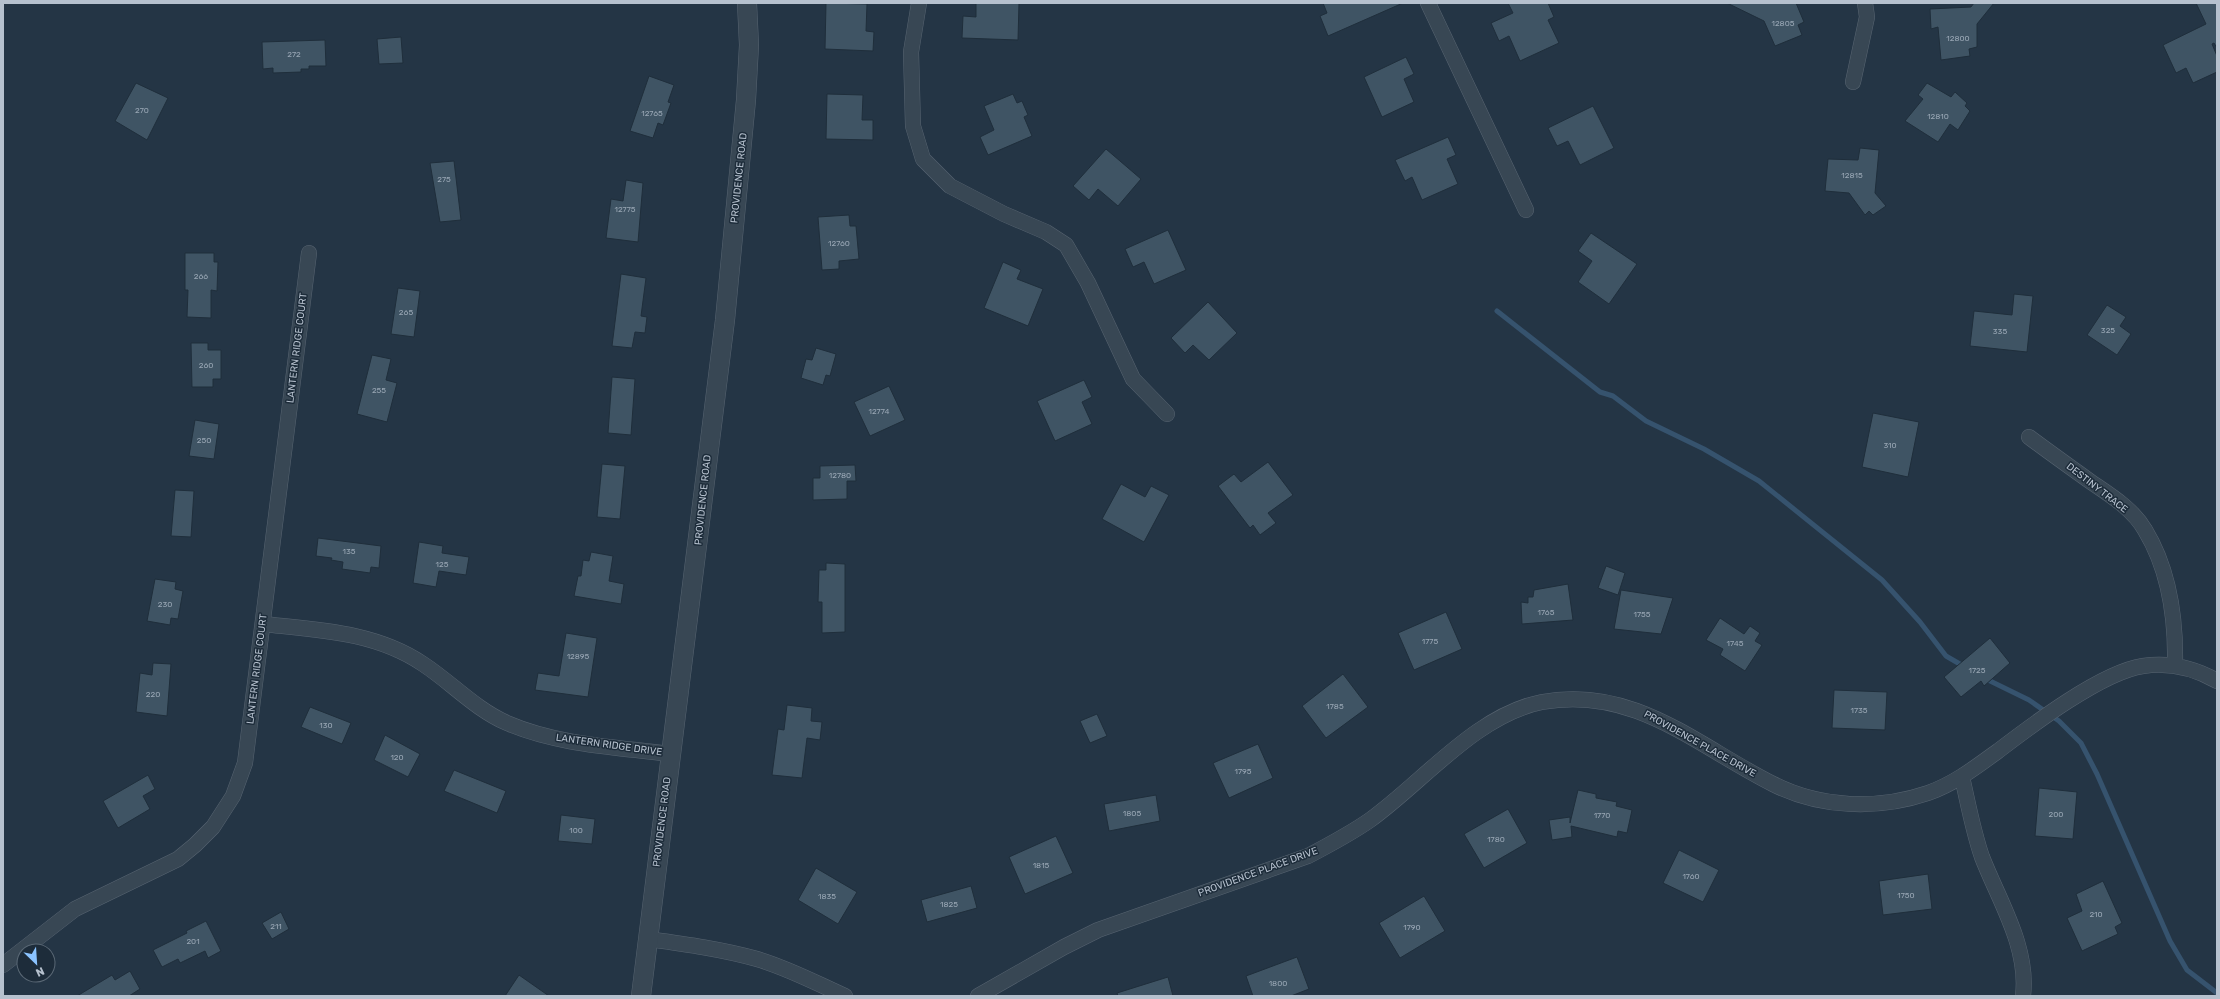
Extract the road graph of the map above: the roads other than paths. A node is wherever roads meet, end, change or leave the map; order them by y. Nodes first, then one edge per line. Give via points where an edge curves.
1 (747, 3) edge
2 (919, 3) edge
3 (1428, 3) edge
4 (1865, 3) edge
5 (1853, 82) dead end
6 (1526, 210) dead end
7 (309, 253) dead end
8 (1167, 414) dead end
9 (2029, 437) dead end
10 (263, 624) junction
11 (2175, 665) junction
12 (2217, 681) edge
13 (670, 754) junction
14 (1962, 777) junction
15 (648, 939) junction
16 (3, 965) edge
17 (641, 996) edge
18 (845, 996) edge
19 (978, 996) edge
20 (2023, 996) edge

1 - 13 street, PROVIDENCE ROAD via 749,45 746,100 726,313
2 - 8 street via 911,52 913,126 923,159 950,186 1046,232 1066,245 1088,283 1134,379
3 - 6 street
4 - 5 street via 1867,17
7 - 10 street, LANTERN RIDGE COURT
9 - 11 street, DESTINY TRACE via 2122,504 2145,529 2162,565 2172,597 2176,632
10 - 13 street, LANTERN RIDGE DRIVE via 348,633 387,644 423,663 482,709 532,732 566,740
10 - 16 street, LANTERN RIDGE COURT via 245,763 233,796 213,827 178,859 75,909
11 - 12 street, PROVIDENCE PLACE DRIVE via 2199,671
11 - 14 street, PROVIDENCE PLACE DRIVE via 2142,666 2110,677 2041,719
13 - 15 street, PROVIDENCE ROAD
14 - 19 street, PROVIDENCE PLACE DRIVE via 1929,792 1896,801 1861,804 1827,802 1774,785 1658,719 1631,708 1608,701 1585,699 1542,702 1511,712 1485,726 1371,819 1308,856 1098,930
14 - 20 street via 1982,855 2020,952
15 - 17 street, PROVIDENCE ROAD
15 - 18 street via 718,949 758,959

